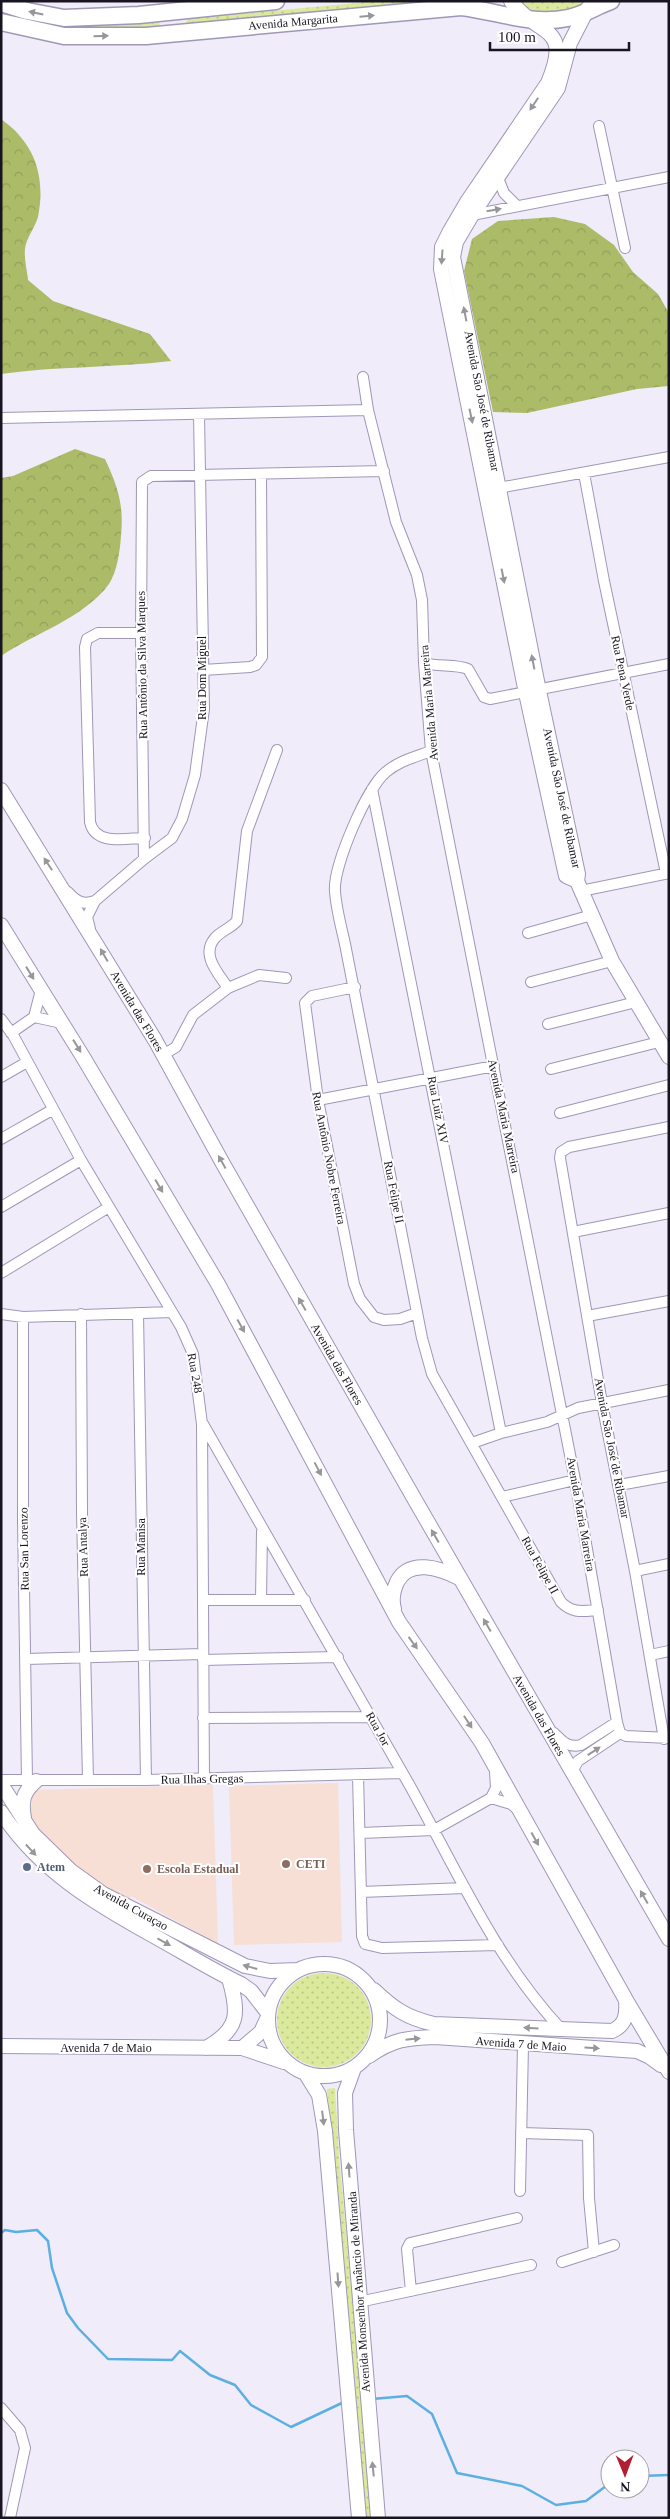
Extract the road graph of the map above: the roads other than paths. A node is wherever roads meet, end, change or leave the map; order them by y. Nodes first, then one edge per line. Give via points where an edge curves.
1 (276, 1) edge
2 (511, 1) edge
3 (611, 1) edge
4 (1, 3) edge
5 (589, 8) edge
6 (173, 11) junction
7 (64, 18) junction
8 (531, 21) junction
9 (1, 22) edge
10 (175, 33) junction
11 (64, 36) junction
12 (557, 76) junction
13 (599, 126) dead end
14 (669, 177) edge
15 (498, 178) junction
16 (614, 188) junction
17 (483, 189) junction
18 (517, 206) junction
19 (472, 215) junction
20 (625, 248) dead end
21 (363, 377) dead end
22 (368, 410) junction
23 (199, 414) junction
24 (1, 418) edge
25 (668, 459) edge
26 (384, 471) junction
27 (584, 473) junction
28 (201, 475) junction
29 (261, 475) junction
30 (492, 490) junction
31 (141, 633) junction
32 (424, 663) junction
33 (669, 664) edge
34 (203, 670) junction
35 (623, 674) junction
36 (533, 692) junction
37 (277, 750) dead end
38 (431, 751) junction
39 (372, 789) junction
40 (1, 790) edge
41 (145, 838) junction
42 (144, 859) junction
43 (667, 873) edge
44 (58, 881) junction
45 (579, 886) junction
46 (95, 901) junction
47 (592, 915) junction
48 (1, 925) edge
49 (528, 933) dead end
50 (92, 935) junction
51 (612, 961) junction
52 (286, 978) dead end
53 (531, 982) dead end
54 (228, 988) junction
55 (355, 988) junction
56 (41, 990) junction
57 (636, 1002) junction
58 (34, 1017) junction
59 (1, 1019) edge
60 (62, 1023) junction
61 (548, 1024) dead end
62 (11, 1033) junction
63 (659, 1042) junction
64 (164, 1055) junction
65 (669, 1057) edge
66 (27, 1062) junction
67 (494, 1066) junction
68 (551, 1069) dead end
69 (1, 1077) edge
70 (432, 1079) junction
71 (669, 1085) edge
72 (374, 1088) junction
73 (318, 1100) junction
74 (52, 1110) junction
75 (560, 1113) dead end
76 (669, 1127) edge
77 (1, 1139) edge
78 (81, 1160) junction
79 (1, 1207) edge
80 (109, 1208) junction
81 (669, 1212) edge
82 (573, 1232) junction
83 (1, 1273) edge
84 (669, 1301) edge
85 (172, 1312) junction
86 (138, 1313) junction
87 (417, 1313) junction
88 (1, 1314) edge
89 (81, 1314) junction
90 (587, 1316) junction
91 (23, 1317) junction
92 (669, 1390) edge
93 (602, 1403) junction
94 (562, 1414) junction
95 (202, 1424) junction
96 (501, 1433) junction
97 (472, 1443) junction
98 (669, 1476) edge
99 (575, 1480) junction
100 (619, 1485) junction
101 (502, 1497) junction
102 (262, 1529) junction
103 (669, 1564) edge
104 (636, 1571) junction
105 (460, 1578) junction
106 (204, 1600) junction
107 (261, 1600) junction
108 (305, 1600) junction
109 (598, 1610) junction
110 (399, 1622) junction
111 (669, 1651) edge
112 (650, 1655) junction
113 (143, 1656) junction
114 (86, 1657) junction
115 (202, 1657) junction
116 (338, 1657) junction
117 (26, 1658) junction
118 (535, 1709) junction
119 (371, 1717) junction
120 (203, 1718) junction
121 (617, 1722) junction
122 (620, 1733) junction
123 (666, 1738) edge
124 (494, 1766) junction
125 (572, 1772) junction
126 (402, 1773) junction
127 (358, 1775) junction
128 (204, 1779) junction
129 (88, 1780) junction
130 (146, 1780) junction
131 (32, 1781) junction
132 (1, 1782) edge
133 (491, 1798) junction
134 (519, 1810) junction
135 (1, 1812) edge
136 (24, 1821) junction
137 (434, 1830) junction
138 (361, 1833) junction
139 (465, 1888) junction
140 (362, 1892) junction
141 (669, 1940) edge
142 (498, 1945) junction
143 (298, 1970) junction
144 (229, 1978) junction
145 (368, 1984) junction
146 (626, 2000) junction
147 (267, 2016) junction
148 (562, 2030) junction
149 (523, 2045) junction
150 (1, 2046) edge
151 (206, 2048) junction
152 (242, 2048) junction
153 (368, 2056) junction
154 (287, 2063) junction
155 (354, 2068) junction
156 (669, 2073) edge
157 (306, 2074) junction
158 (521, 2133) junction
159 (520, 2191) dead end
160 (517, 2218) dead end
161 (614, 2245) dead end
162 (594, 2252) junction
163 (562, 2262) dead end
164 (531, 2265) dead end
165 (411, 2291) junction
166 (359, 2302) junction
167 (1, 2408) edge
168 (10, 2518) edge
169 (359, 2518) edge
170 (378, 2518) edge

1 - 6 main road, Avenida Margarita
2 - 8 main road, Avenida São José de Ribamar
3 - 5 main road, Avenida Margarita
7 -> 4 main road, Avenida Margarita
5 - 8 main road, Avenida Margarita via 551,21
5 - 12 main road, Avenida São José de Ribamar
6 - 7 main road, Avenida Margarita
6 - 10 main road
7 - 11 main road
10 -> 8 main road, Avenida Margarita via 461,7
8 - 12 main road, Avenida São José de Ribamar via 552,36 558,47
9 - 11 main road, Avenida Margarita
11 -> 10 main road, Avenida Margarita
12 - 15 main road, Avenida São José de Ribamar via 548,104
12 -> 17 main road, Avenida São José de Ribamar via 548,83
13 - 16 street
14 - 16 street
15 - 17 main road, Avenida São José de Ribamar
15 - 18 street via 504,193
16 - 18 street
16 - 20 street
17 - 19 main road, Avenida São José de Ribamar
17 -> 30 main road, Avenida São José de Ribamar via 444,241 441,262
19 -> 18 street
30 -> 19 main road, Avenida São José de Ribamar via 453,257 456,242
21 - 22 street, Avenida Maria Marreira
22 - 23 street
22 - 26 street, Avenida Maria Marreira
23 - 24 street
23 - 28 street, Rua Dom Miguel
25 - 27 street
26 - 29 street
26 - 32 street, Avenida Maria Marreira via 396,522 417,575 422,600
27 - 30 street
27 - 35 street, Rua Pena Verde
28 - 29 street
28 - 31 street, Rua Antônio da Silva Marques via 151,476 142,482
28 - 34 street, Rua Dom Miguel
29 - 34 street via 262,656 256,665 250,667
30 - 36 main road, Avenida São José de Ribamar
31 - 41 street, Rua Antônio da Silva Marques
31 - 41 street via 98,633 87,639 85,647 91,829 96,835 110,839
32 - 36 street via 468,669 484,697
32 - 38 street, Avenida Maria Marreira
33 - 35 street
34 - 42 street, Rua Dom Miguel via 204,709 200,744 195,776 182,819 172,838
35 - 36 street
35 - 43 street, Rua Pena Verde
36 - 45 main road, Avenida São José de Ribamar via 566,876
37 - 54 street via 247,831 237,921 214,938 209,950 208,957
38 - 39 street, Rua Felipe II via 404,761 385,773
38 - 67 street, Avenida Maria Marreira
39 - 55 street, Rua Felipe II via 336,874 335,890
39 - 70 street, Rua Luiz XIV
44 -> 40 main road, Avenida das Flores
41 - 42 street, Rua Antônio da Silva Marques
42 - 46 street, Rua Dom Miguel
43 - 45 street
44 - 46 street via 79,902
44 - 50 main road, Avenida das Flores
45 - 47 main road
46 - 50 street via 87,916
47 - 49 street
47 - 51 main road
48 -> 56 main road
64 -> 50 main road, Avenida das Flores
51 - 53 street
51 - 57 main road
52 - 54 street via 259,975
54 - 64 street via 193,1014 176,1047
55 - 72 street, Rua Felipe II
55 - 73 street, Rua Antônio Nobre Ferreira via 312,996 305,1003
56 - 58 street
56 - 60 main road
57 - 61 street
57 - 63 main road
58 - 60 street
58 - 62 street
59 - 62 street, Rua 248
60 -> 110 main road via 218,1284
62 - 66 street, Rua 248
63 - 65 main road
63 - 68 street
105 -> 64 main road, Avenida das Flores
66 - 69 street
66 - 74 street, Rua 248
67 - 70 street
67 - 94 street, Avenida Maria Marreira
70 - 72 street
70 - 96 street, Rua Luiz XIV
71 - 75 street
72 - 73 street
72 - 87 street, Rua Felipe II
73 - 87 street, Rua Antônio Nobre Ferreira via 348,1259 360,1299 374,1317 384,1320
74 - 77 street
74 - 78 street, Rua 248
76 - 82 street, Avenida São José de Ribamar via 568,1147 561,1152
78 - 79 street
78 - 80 street, Rua 248
80 - 83 street
80 - 85 street, Rua 248
81 - 82 street
82 - 90 street, Avenida São José de Ribamar
84 - 90 street
85 - 86 street
85 - 95 street, Rua 248 via 193,1354
86 - 89 street
86 - 113 street, Rua Manisa
87 - 97 street, Rua Felipe II via 432,1374
88 - 91 street
89 - 91 street
89 - 114 street, Rua Antalya
90 - 93 street, Avenida São José de Ribamar
91 - 117 street, Rua San Lorenzo
92 - 93 street
93 - 94 street
93 - 100 street, Avenida São José de Ribamar
94 - 96 street via 547,1422
94 - 99 street, Avenida Maria Marreira
95 - 102 street, Rua Jor
95 - 106 street, Rua 248
96 - 97 street
97 - 101 street, Rua Felipe II
98 - 100 street
99 - 101 street
99 - 109 street, Avenida Maria Marreira
100 - 104 street, Avenida São José de Ribamar
101 - 109 street, Rua Felipe II via 561,1602 575,1612
102 - 107 street
102 - 108 street, Rua Jor
103 - 104 street
104 - 112 street, Avenida São José de Ribamar
105 - 110 main road via 428,1567 408,1569 399,1577 394,1589 392,1602
118 -> 105 main road, Avenida das Flores
106 - 107 street
106 - 115 street, Rua 248
107 - 108 street
108 - 116 street, Rua Jor
109 - 121 street, Avenida Maria Marreira
110 -> 124 main road via 454,1700
111 - 112 street
112 - 123 street, Avenida São José de Ribamar
113 - 114 street
113 - 115 street
113 - 130 street, Rua Manisa
114 - 117 street
114 - 129 street, Rua Antalya
115 - 116 street
115 - 120 street, Rua 248
116 - 119 street, Rua Jor
117 - 131 street, Rua San Lorenzo
118 - 121 street via 567,1745 581,1744
118 - 125 main road, Avenida das Flores
119 - 120 street
119 - 126 street, Rua Jor
120 - 128 street, Rua 248
121 - 122 street, Avenida Maria Marreira
122 - 123 street via 633,1737
125 -> 122 street via 578,1761
124 - 133 street via 497,1780
124 - 134 main road
141 -> 125 main road, Avenida das Flores
126 - 127 street, Rua Ilhas Gregas
126 - 137 street, Rua Jor
127 - 128 street, Rua Ilhas Gregas
127 - 138 street
128 - 130 street, Rua Ilhas Gregas
129 - 130 street, Rua Ilhas Gregas
129 - 131 street, Rua Ilhas Gregas
131 - 132 street, Rua Ilhas Gregas
131 - 136 main road via 24,1796
132 - 136 main road, Avenida Curaçao
133 - 134 street
133 - 137 street
134 -> 146 main road
135 -> 144 main road, Avenida Curaçao via 42,1861 78,1892
143 -> 136 main road, Avenida Curaçao via 270,1971 245,1966 104,1894 50,1853
137 - 138 street
137 - 139 street, Rua Jor
138 - 140 street
139 - 140 street
139 - 142 street, Rua Jor
140 - 142 street via 363,1941 369,1946
142 - 148 street, Rua Jor via 545,2012
143 - 145 main road via 316,1964 336,1965 354,1972
143 - 147 main road via 283,1981 273,1996
144 - 147 main road, Avenida Curaçao via 251,1992
144 - 151 main road via 235,2004 233,2024 220,2040
148 -> 145 main road, Avenida 7 de Maio via 434,2024 417,2020 405,2016
145 - 153 main road via 380,2007 380,2033
146 - 148 main road, Avenida 7 de Maio via 626,2014 619,2028 612,2031
146 - 156 main road
147 - 152 main road via 261,2032
147 - 154 main road via 269,2036
153 -> 149 main road, Avenida 7 de Maio via 386,2044 411,2038
149 -> 156 main road, Avenida 7 de Maio via 637,2051
149 - 158 street
150 - 151 main road, Avenida 7 de Maio
151 - 152 main road, Avenida 7 de Maio
152 - 154 main road, Avenida 7 de Maio
153 - 155 main road
154 - 157 main road
155 - 157 main road via 327,2077
166 -> 155 main road, Avenida Monsenhor Amâncio de Miranda via 345,2093
157 -> 169 main road, Avenida Monsenhor Amâncio de Miranda via 319,2095 324,2122
158 - 159 street
158 - 162 street via 588,2135
160 - 165 street via 410,2243 407,2250
161 - 162 street
162 - 163 street
164 - 165 street
165 - 166 street
170 -> 166 main road, Avenida Monsenhor Amâncio de Miranda
167 - 168 street via 20,2430 25,2448

